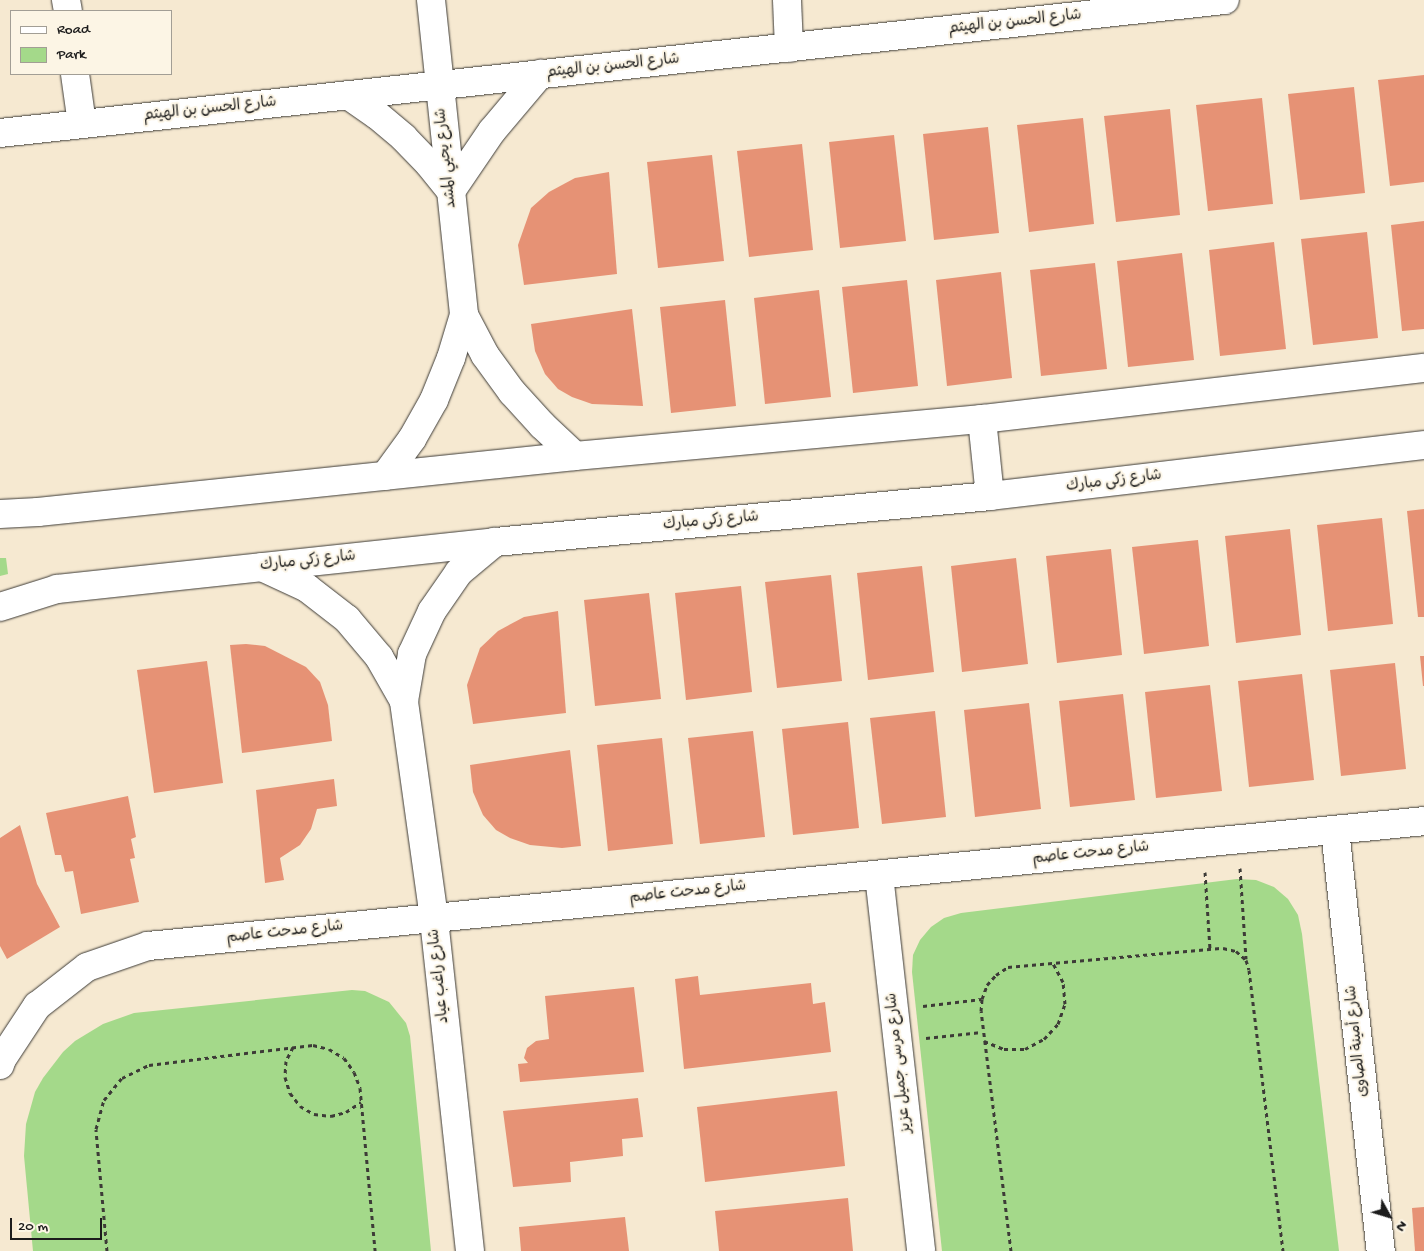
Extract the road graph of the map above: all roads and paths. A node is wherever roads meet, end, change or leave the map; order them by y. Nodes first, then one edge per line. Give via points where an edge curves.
1 (432, 0) edge
2 (787, 0) edge
3 (1226, 0) edge
4 (789, 48) junction
5 (540, 74) junction
6 (75, 75) edge
7 (439, 85) junction
8 (348, 95) junction
9 (82, 124) junction
10 (0, 133) edge
11 (450, 191) junction
12 (464, 315) junction
13 (1424, 368) edge
14 (982, 419) junction
15 (1424, 445) edge
16 (575, 456) junction
17 (385, 476) junction
18 (990, 496) junction
19 (0, 514) edge
20 (495, 542) junction
21 (262, 567) junction
22 (0, 607) edge
23 (404, 701) junction
24 (1424, 821) edge
25 (1335, 830) junction
26 (1238, 840) junction
27 (1203, 843) junction
28 (879, 875) junction
29 (434, 918) junction
30 (1210, 949) junction
31 (1246, 960) junction
32 (1053, 963) junction
33 (982, 998) junction
34 (894, 1009) junction
35 (982, 1032) junction
36 (984, 1041) junction
37 (898, 1042) junction
38 (293, 1046) junction
39 (0, 1065) edge
40 (361, 1102) junction
41 (107, 1251) edge
42 (375, 1251) edge
43 (470, 1251) edge
44 (921, 1251) edge
45 (1011, 1251) edge
46 (1283, 1251) edge
47 (1381, 1251) edge

1 - 7 street, شارع يحيي المشد
2 - 4 street
3 - 4 street, شارع الحسن بن الهيثم
4 - 5 street, شارع الحسن بن الهيثم
5 - 7 street, شارع الحسن بن الهيثم
5 - 11 street via 492,131
6 - 9 street
7 - 8 street, شارع الحسن بن الهيثم
7 - 11 street, شارع يحيي المشد
8 - 9 street, شارع الحسن بن الهيثم
8 - 11 street via 404,138
9 - 10 street, شارع الحسن بن الهيثم
11 - 12 street, شارع يحيي المشد
12 - 16 street, شارع يحيي المشد via 485,355 512,392
12 - 17 street, شارع يحيي المشد via 434,400 412,439
13 - 14 street
14 - 16 street
14 - 18 street
15 - 18 street, شارع زكى مبارك
16 - 17 street
17 - 19 street
18 - 20 street, شارع زكى مبارك
20 - 21 street, شارع زكى مبارك
20 - 23 street, شارع راغب عياد via 459,572 432,611 412,654
21 - 22 street, شارع زكى مبارك via 57,589
21 - 23 street, شارع راغب عياد via 307,588 347,618 379,657
23 - 29 street, شارع راغب عياد
24 - 25 street, شارع مدحت عاصم
25 - 26 street, شارع مدحت عاصم
25 - 47 street, شارع أمينة الصاوى
26 - 27 street, شارع مدحت عاصم
26 - 31 path
27 - 28 street, شارع مدحت عاصم
27 - 30 path
28 - 29 street, شارع مدحت عاصم
28 - 34 street, شارع مرسى جميل عزيز
29 - 39 street, شارع مدحت عاصم via 148,946 87,967 37,1006
29 - 43 street, شارع راغب عياد
30 - 31 path via 1236,951
30 - 32 path
31 - 46 path
32 - 33 path via 1008,968 987,985
32 - 36 path via 1063,982 1066,1004 1054,1029 1044,1040 1025,1049 1004,1049
33 - 34 path
33 - 35 path
34 - 37 street, شارع مرسى جميل عزيز
35 - 36 path
35 - 37 path
36 - 45 path
37 - 44 street, شارع مرسى جميل عزيز
38 - 40 path via 313,1045 344,1058 354,1072
38 - 40 path via 286,1061 285,1078 290,1093 300,1106 314,1114 330,1116 346,1112
38 - 41 path via 149,1064 122,1078 112,1088 104,1100 96,1129
40 - 42 path

